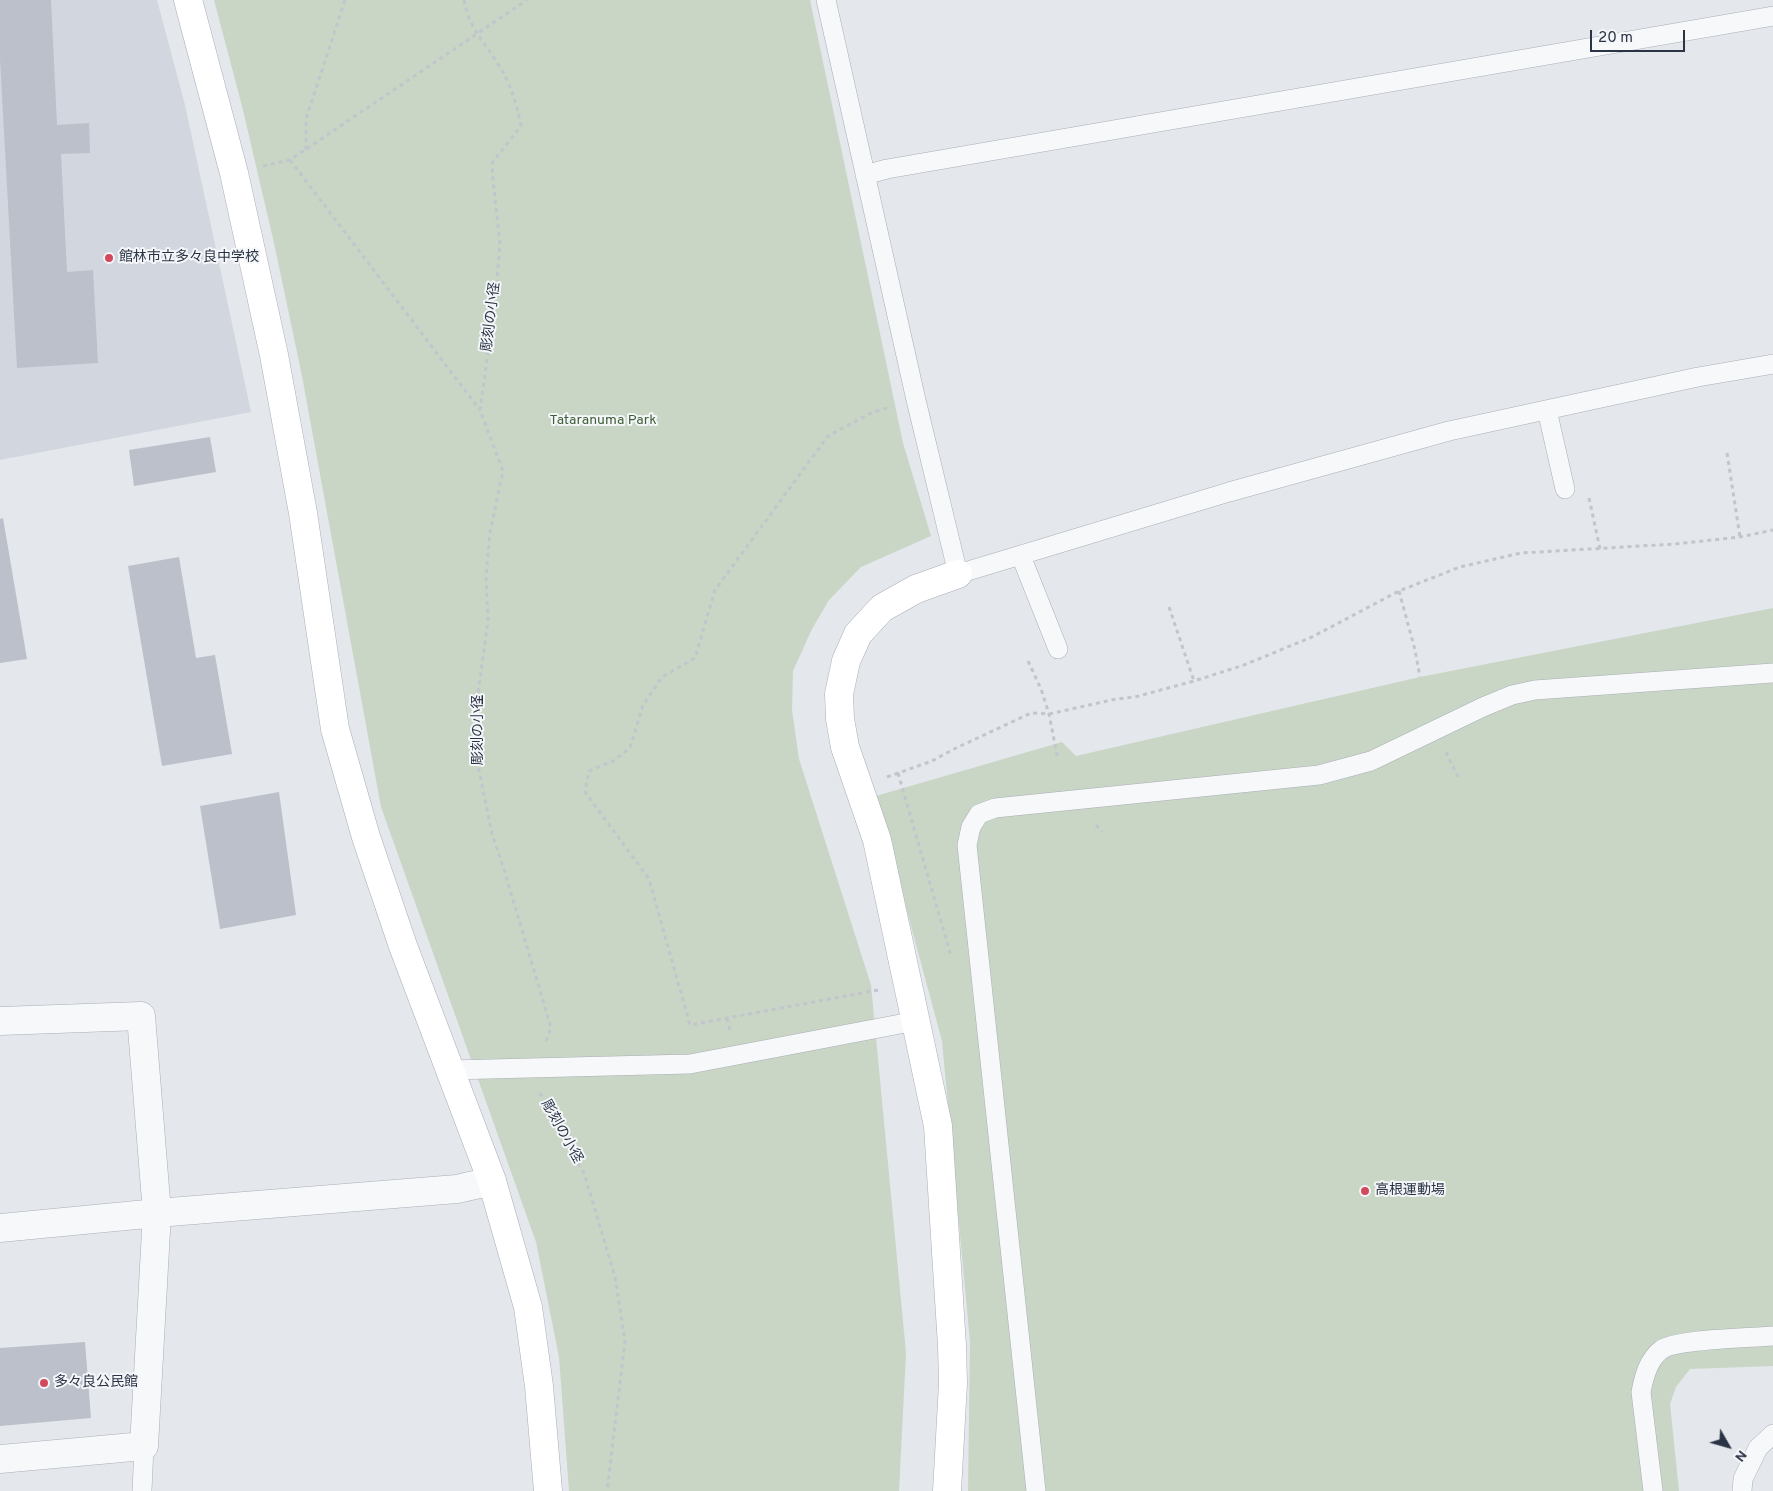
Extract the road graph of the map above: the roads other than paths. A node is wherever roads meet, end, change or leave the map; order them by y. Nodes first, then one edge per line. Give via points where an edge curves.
1 (188, 0) edge
2 (826, 0) edge
3 (1773, 16) edge
4 (865, 175) junction
5 (1773, 364) edge
6 (1546, 410) junction
7 (1566, 489) dead end
8 (1021, 556) junction
9 (958, 574) junction
10 (1058, 649) dead end
11 (1773, 673) edge
12 (0, 1021) edge
13 (916, 1021) junction
14 (450, 1070) junction
15 (492, 1181) junction
16 (157, 1213) junction
17 (0, 1228) edge
18 (1773, 1336) edge
19 (1773, 1434) edge
20 (144, 1446) junction
21 (0, 1459) edge
22 (142, 1491) edge
23 (548, 1491) edge
24 (947, 1491) edge
25 (1036, 1491) edge
26 (1653, 1491) edge
27 (1742, 1491) edge

1 - 14 street via 234,173 274,355 303,513 335,729 366,837
2 - 4 lane
3 - 4 lane
4 - 9 lane
5 - 6 lane
6 - 7 lane
6 - 8 lane via 1449,431 1296,473
8 - 9 lane
8 - 10 lane
9 - 13 street via 916,589 882,608 858,634 846,661 839,694 845,747 877,840
11 - 25 lane via 1535,690 1483,707 1371,761 1319,776 995,808 979,814 967,845
12 - 16 street via 141,1016
13 - 14 lane via 690,1064
13 - 24 street via 938,1126 953,1383
14 - 15 street
15 - 16 street via 457,1189
15 - 23 street via 528,1307
16 - 17 street
16 - 20 street
18 - 26 lane via 1676,1344 1661,1350 1650,1363 1641,1392
19 - 27 lane via 1758,1448 1743,1479
20 - 21 street
20 - 22 lane

